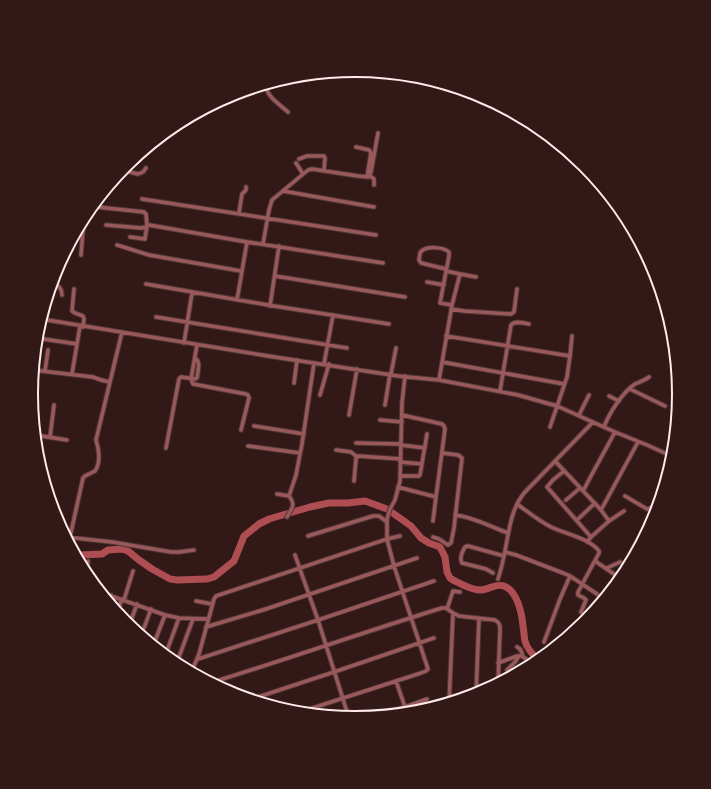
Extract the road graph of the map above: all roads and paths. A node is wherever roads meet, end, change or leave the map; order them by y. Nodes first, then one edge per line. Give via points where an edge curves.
1 (267, 90) edge
2 (288, 112) dead end
3 (378, 133) dead end
4 (356, 147) dead end
5 (299, 159) dead end
6 (296, 163) dead end
7 (146, 168) dead end
8 (324, 170) junction
9 (129, 172) edge
10 (303, 174) junction
11 (368, 176) junction
12 (374, 185) dead end
13 (246, 187) dead end
14 (283, 191) junction
15 (142, 199) dead end
16 (100, 207) edge
17 (374, 207) dead end
18 (239, 214) junction
19 (267, 218) junction
20 (106, 225) dead end
21 (147, 225) junction
22 (83, 233) edge
23 (376, 235) dead end
24 (130, 237) dead end
25 (247, 242) junction
26 (263, 244) junction
27 (117, 245) dead end
28 (279, 246) junction
29 (81, 255) dead end
30 (383, 263) dead end
31 (446, 270) junction
32 (241, 271) junction
33 (460, 274) junction
34 (275, 276) junction
35 (476, 277) dead end
36 (427, 282) dead end
37 (146, 284) dead end
38 (444, 284) junction
39 (58, 285) edge
40 (74, 289) dead end
41 (517, 289) dead end
42 (192, 293) junction
43 (62, 296) dead end
44 (405, 297) dead end
45 (237, 300) junction
46 (270, 306) junction
47 (452, 307) junction
48 (333, 315) junction
49 (156, 316) dead end
50 (47, 320) edge
51 (188, 322) junction
52 (388, 324) dead end
53 (529, 324) dead end
54 (82, 326) junction
55 (122, 332) junction
56 (446, 336) junction
57 (572, 336) dead end
58 (43, 339) edge
59 (184, 343) junction
60 (77, 344) junction
61 (197, 345) junction
62 (327, 345) junction
63 (507, 346) junction
64 (347, 348) dead end
65 (396, 348) dead end
66 (48, 350) dead end
67 (570, 356) junction
68 (297, 360) junction
69 (442, 362) junction
70 (314, 363) junction
71 (326, 364) junction
72 (358, 369) junction
73 (39, 371) edge
74 (45, 371) junction
75 (502, 373) junction
76 (72, 374) junction
77 (391, 374) junction
78 (405, 376) junction
79 (649, 377) dead end
80 (191, 379) junction
81 (438, 380) junction
82 (110, 382) junction
83 (294, 382) dead end
84 (564, 384) junction
85 (630, 389) junction
86 (500, 391) junction
87 (320, 395) dead end
88 (589, 395) dead end
89 (609, 396) dead end
90 (619, 401) junction
91 (54, 405) dead end
92 (385, 405) dead end
93 (557, 406) junction
94 (665, 406) dead end
95 (402, 415) junction
96 (579, 415) junction
97 (349, 416) dead end
98 (380, 420) dead end
99 (402, 422) junction
100 (593, 422) junction
101 (254, 426) dead end
102 (550, 427) dead end
103 (604, 427) junction
104 (241, 430) dead end
105 (615, 432) junction
106 (304, 434) junction
107 (427, 434) dead end
108 (41, 436) edge
109 (50, 437) junction
110 (67, 440) dead end
111 (638, 442) junction
112 (356, 443) dead end
113 (401, 444) junction
114 (248, 446) dead end
115 (166, 448) dead end
116 (425, 448) junction
117 (336, 450) dead end
118 (300, 453) junction
119 (442, 453) junction
120 (667, 454) edge
121 (357, 457) junction
122 (400, 461) junction
123 (555, 461) junction
124 (422, 464) junction
125 (564, 471) junction
126 (400, 476) junction
127 (354, 481) dead end
128 (398, 487) junction
129 (581, 489) junction
130 (277, 494) dead end
131 (289, 496) junction
132 (625, 496) dead end
133 (436, 497) junction
134 (566, 500) dead end
135 (594, 503) junction
136 (517, 504) junction
137 (652, 508) edge
138 (602, 510) junction
139 (624, 511) dead end
140 (456, 515) junction
141 (287, 517) dead end
142 (387, 520) junction
143 (577, 520) junction
144 (433, 521) dead end
145 (609, 521) junction
146 (508, 533) junction
147 (71, 534) edge
148 (308, 536) dead end
149 (400, 536) dead end
150 (72, 537) edge
151 (433, 537) dead end
152 (591, 537) junction
153 (387, 539) junction
154 (587, 542) junction
155 (194, 550) dead end
156 (295, 554) dead end
157 (504, 554) junction
158 (417, 558) dead end
159 (596, 561) junction
160 (620, 562) dead end
161 (394, 566) junction
162 (300, 568) junction
163 (607, 568) junction
164 (133, 571) dead end
165 (492, 573) dead end
166 (614, 574) dead end
167 (570, 576) junction
168 (498, 579) dead end
169 (434, 581) dead end
170 (583, 584) junction
171 (403, 592) junction
172 (460, 592) dead end
173 (309, 594) junction
174 (597, 594) dead end
175 (111, 595) edge
176 (123, 600) junction
177 (196, 600) dead end
178 (137, 604) junction
179 (212, 604) junction
180 (120, 607) edge
181 (151, 609) junction
182 (448, 609) junction
183 (581, 612) dead end
184 (453, 613) junction
185 (165, 615) junction
186 (179, 618) junction
187 (411, 618) junction
188 (479, 618) junction
189 (131, 619) edge
190 (193, 619) junction
191 (208, 619) junction
192 (318, 620) junction
193 (206, 627) junction
194 (143, 630) edge
195 (434, 638) dead end
196 (155, 640) edge
197 (544, 642) dead end
198 (420, 643) junction
199 (326, 646) junction
200 (517, 647) dead end
201 (167, 649) edge
202 (521, 656) junction
203 (179, 658) edge
204 (198, 659) junction
205 (528, 661) edge
206 (498, 663) junction
207 (194, 667) edge
208 (507, 670) dead end
209 (334, 672) junction
210 (498, 678) edge
211 (220, 680) edge
212 (396, 681) junction
213 (476, 688) edge
214 (259, 697) edge
215 (449, 698) edge
216 (342, 699) junction
217 (426, 699) dead end
218 (405, 707) junction
219 (311, 709) edge
220 (398, 709) edge
221 (347, 712) edge

1 - 2 street
3 - 11 street
4 - 11 street via 371,153
5 - 8 street via 307,156 324,156
6 - 10 street
7 - 9 street via 138,174
8 - 10 street via 312,169
8 - 11 street
10 - 14 street
11 - 12 street via 374,179
13 - 18 street via 242,194
14 - 17 street
14 - 19 street via 272,200
15 - 18 street
16 - 21 street via 144,212
18 - 19 street
19 - 23 street
19 - 26 street
20 - 21 street via 142,228
21 - 24 street via 144,239
21 - 25 street
22 - 29 street
25 - 26 street
25 - 32 street
26 - 28 street
27 - 32 street via 149,255
28 - 30 street
28 - 34 street
31 - 31 street via 448,250 433,247 421,252 421,264
31 - 33 street
31 - 38 street
32 - 45 street
33 - 35 street
33 - 47 street
34 - 44 street
34 - 46 street
36 - 38 street
37 - 42 street
38 - 47 street via 440,303
39 - 43 street
40 - 54 street via 72,311 83,316
41 - 47 street via 512,314
42 - 45 street
42 - 51 street
45 - 46 street
46 - 48 street
47 - 56 street
48 - 52 street
48 - 62 street
49 - 51 street
50 - 54 street
51 - 59 street
51 - 62 street
53 - 63 street via 512,323
54 - 55 street
54 - 60 street
55 - 59 street
55 - 82 street
56 - 63 street
56 - 69 street
57 - 67 street
58 - 60 street
59 - 61 street
60 - 76 street
61 - 68 street
61 - 80 street via 194,358 199,363 197,378
62 - 64 street
62 - 71 street
63 - 67 street
63 - 75 street
65 - 77 street
66 - 74 street
67 - 84 street
68 - 70 street
68 - 83 street
69 - 75 street
69 - 81 street
70 - 71 street
70 - 106 street
71 - 72 street
71 - 87 street
72 - 77 street
72 - 97 street
73 - 74 street
74 - 76 street
75 - 84 street
75 - 86 street
76 - 82 street
77 - 78 street
77 - 92 street
78 - 81 street
78 - 95 street
79 - 85 street
80 - 104 street via 193,384 248,396
80 - 115 street via 179,379
81 - 86 street
82 - 147 street via 96,440 98,465 95,471 83,478
84 - 93 street
85 - 90 street
85 - 94 street
86 - 93 street
88 - 96 street
89 - 90 street
90 - 103 street
91 - 109 street
93 - 96 street
93 - 102 street
95 - 99 street
95 - 119 street via 443,425 445,429
96 - 100 street
98 - 99 street
99 - 113 street
100 - 103 street
100 - 123 street
101 - 106 street
103 - 105 street
105 - 111 street
105 - 129 street
106 - 118 street
107 - 116 street
108 - 109 street
109 - 110 street
111 - 120 street
111 - 138 street
112 - 113 street
113 - 116 street
113 - 122 street
114 - 118 street
116 - 124 street
117 - 121 street via 351,452
118 - 131 street
119 - 133 street
119 - 140 street via 462,458
121 - 122 street
121 - 127 street
122 - 124 street
122 - 126 street
123 - 125 street
123 - 136 street via 523,494
124 - 126 street via 419,476
125 - 129 street
125 - 143 street via 547,487
126 - 128 street
128 - 133 street
128 - 142 street
129 - 134 street
129 - 135 street
130 - 131 street
131 - 141 street via 293,506
132 - 137 street via 645,509
133 - 144 street
135 - 138 street
135 - 143 street
136 - 146 street
136 - 154 street via 543,522
138 - 145 street
139 - 145 street
140 - 146 street via 468,517
140 - 151 street via 451,543 448,545
142 - 148 street via 373,516
142 - 153 street
143 - 152 street
145 - 152 street
146 - 157 street
149 - 153 street
150 - 155 street via 171,552
152 - 154 street
153 - 161 street
153 - 162 street
154 - 159 street via 599,550
156 - 162 street
157 - 165 street via 465,547 461,554 462,563
157 - 167 street
157 - 168 street
158 - 161 street
159 - 163 street
159 - 170 street
160 - 163 street
161 - 171 street
161 - 173 street
162 - 173 street
162 - 179 street via 219,595
163 - 166 street
164 - 176 street
167 - 170 street
167 - 197 street
169 - 171 street
170 - 174 street
170 - 183 street via 578,594 586,600
171 - 187 street
171 - 192 street
172 - 182 street via 453,591
173 - 192 street
173 - 193 street
175 - 176 street
176 - 178 street
176 - 180 street
177 - 179 street
178 - 181 street
178 - 189 street
179 - 191 street
181 - 185 street
181 - 194 street
182 - 184 street
182 - 187 street via 442,608
184 - 188 street
184 - 215 street
185 - 186 street
185 - 196 street
186 - 190 street
186 - 201 street
187 - 198 street
187 - 199 street
188 - 206 street via 495,620 500,625
188 - 213 street
190 - 191 street
190 - 203 street
191 - 193 street
192 - 199 street
192 - 204 street
193 - 204 street
195 - 198 street
198 - 209 street
198 - 212 street via 427,670
199 - 209 street
199 - 211 street
200 - 202 street via 522,653
202 - 205 street
202 - 206 street
202 - 208 street
204 - 207 street
206 - 210 street
209 - 214 street
209 - 216 street
212 - 216 street
212 - 218 street
216 - 219 street
216 - 221 street
217 - 218 street
218 - 220 street

